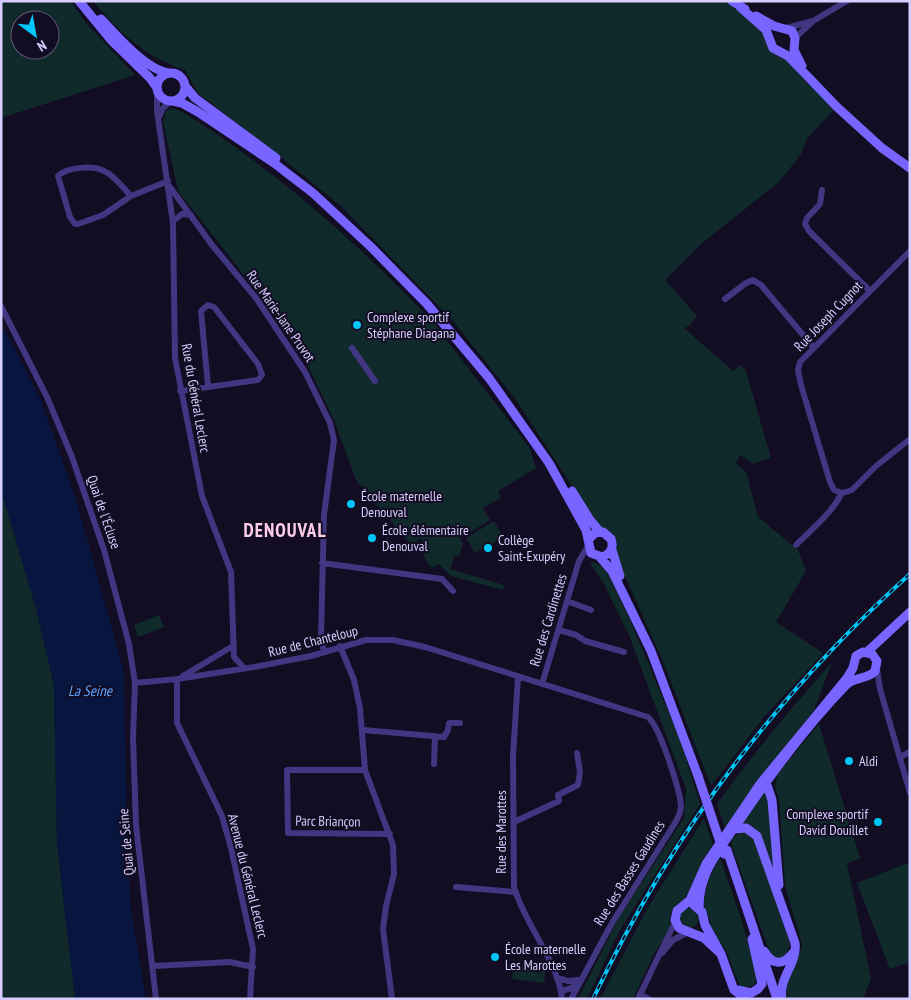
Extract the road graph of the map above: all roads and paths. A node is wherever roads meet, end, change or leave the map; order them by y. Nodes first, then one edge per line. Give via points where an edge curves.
1 (79, 1) edge
2 (86, 1) edge
3 (732, 1) edge
4 (847, 1) edge
5 (740, 7) junction
6 (813, 21) junction
7 (783, 27) junction
8 (770, 39) junction
9 (794, 41) junction
10 (780, 52) junction
11 (168, 73) junction
12 (813, 83) junction
13 (185, 86) junction
14 (157, 89) junction
15 (172, 101) junction
16 (159, 118) junction
17 (910, 168) edge
18 (168, 182) junction
19 (822, 190) dead end
20 (130, 196) junction
21 (191, 216) junction
22 (172, 221) junction
23 (910, 251) edge
24 (870, 291) junction
25 (725, 299) dead end
26 (1, 306) edge
27 (352, 348) dead end
28 (814, 348) junction
29 (375, 381) dead end
30 (208, 386) junction
31 (180, 391) junction
32 (910, 439) edge
33 (842, 493) junction
34 (600, 532) junction
35 (588, 543) junction
36 (796, 544) dead end
37 (612, 550) junction
38 (597, 557) junction
39 (322, 563) junction
40 (578, 564) junction
41 (453, 591) dead end
42 (567, 602) junction
43 (591, 610) dead end
44 (910, 612) edge
45 (910, 617) edge
46 (558, 630) junction
47 (233, 646) junction
48 (340, 646) junction
49 (324, 652) junction
50 (624, 652) dead end
51 (867, 652) junction
52 (876, 659) junction
53 (240, 665) junction
54 (853, 668) junction
55 (876, 669) junction
56 (518, 676) junction
57 (864, 676) junction
58 (180, 678) junction
59 (135, 682) junction
60 (542, 684) junction
61 (880, 689) junction
62 (460, 723) dead end
63 (363, 730) junction
64 (435, 736) junction
65 (910, 752) edge
66 (578, 753) dead end
67 (900, 757) junction
68 (434, 764) dead end
69 (365, 770) junction
70 (700, 774) junction
71 (766, 782) junction
72 (910, 793) edge
73 (514, 822) junction
74 (734, 829) junction
75 (390, 834) junction
76 (726, 852) junction
77 (456, 887) dead end
78 (515, 892) junction
79 (780, 898) junction
80 (686, 904) junction
81 (699, 908) junction
82 (750, 916) junction
83 (703, 920) junction
84 (675, 922) junction
85 (689, 932) junction
86 (751, 934) junction
87 (796, 949) junction
88 (720, 954) junction
89 (656, 963) junction
90 (154, 966) junction
91 (253, 967) junction
92 (557, 978) junction
93 (581, 978) junction
94 (732, 984) junction
95 (562, 995) edge
96 (639, 996) edge
97 (572, 997) edge
98 (156, 999) edge
99 (250, 999) edge
100 (392, 999) edge
101 (649, 999) edge
102 (746, 999) edge
103 (773, 999) edge
104 (777, 999) edge
105 (782, 999) edge

1 - 14 main road
2 - 11 main road via 130,48
3 - 5 main road
4 - 6 street
5 - 7 main road
5 - 8 main road
6 - 7 street
6 - 9 street
7 - 8 main road via 773,31
7 - 9 main road via 792,31
8 - 10 main road via 772,46
9 - 10 main road via 788,50
9 - 12 main road via 796,53
10 - 12 main road via 788,56
11 - 13 main road via 179,75
11 - 14 main road via 160,78
12 - 17 main road via 877,143
13 - 15 main road via 183,95
13 - 34 main road via 192,95 274,156 333,206 417,288 501,388
14 - 15 main road via 163,98
14 - 16 street, Rue du Général Leclerc
15 - 16 street via 163,108
15 - 35 main road via 198,112 298,182 358,234 408,284 474,359 524,427 560,480 586,530
16 - 18 street, Rue du Général Leclerc
18 - 20 street
18 - 21 street, Rue Marie-Jane Pruvot
18 - 22 street, Rue du Général Leclerc
19 - 24 street via 820,204 805,224
20 - 20 street via 103,215 83,224 74,224 58,176 82,168 102,170
21 - 22 street via 182,214
21 - 39 street, Rue Marie-Jane Pruvot via 256,298 305,372 322,405 334,440 324,515
22 - 31 street, Rue du Général Leclerc via 173,339
23 - 24 street, Rue Joseph Cugnot
24 - 28 street, Rue Joseph Cugnot
25 - 28 street via 753,280
26 - 59 street, Quai de l'Écluse via 72,457 104,550 129,644
27 - 29 street
28 - 33 street, Rue Joseph Cugnot via 800,362 799,377 830,482 834,490
30 - 30 street via 258,380 263,373 210,305 201,311
30 - 31 street
31 - 47 street, Rue du Général Leclerc via 202,496 231,572
32 - 33 street via 852,490
33 - 36 street via 822,519
34 - 35 main road via 593,534
34 - 37 main road via 610,536
35 - 38 main road
35 - 40 street, Rue des Cardinettes
37 - 38 main road
37 - 70 main road via 620,577 665,673
38 - 40 street, Rue des Cardinettes
38 - 70 main road via 612,571 647,643
39 - 41 street via 442,579
39 - 49 street via 321,637
40 - 42 street, Rue des Cardinettes
42 - 43 street
42 - 46 street, Rue des Cardinettes
44 - 51 main road
45 - 52 main road via 883,644
46 - 50 street
46 - 60 street, Rue des Cardinettes
47 - 53 street, Rue du Général Leclerc
47 - 58 street
48 - 49 street, Rue de Chanteloup
48 - 56 street, Rue de Chanteloup via 366,640 408,642
48 - 63 street via 354,680
49 - 53 street, Rue de Chanteloup via 274,664
51 - 52 main road
51 - 54 main road via 856,656
52 - 55 main road
53 - 58 street via 231,670
54 - 57 main road
54 - 80 main road via 760,784 706,864
55 - 57 main road
55 - 61 street
56 - 60 street, Rue des Basses Gaudines
56 - 73 street, Rue des Marottes via 513,746
57 - 61 street
57 - 71 main road via 850,682 840,692
58 - 59 street
58 - 91 street, Avenue du Général Leclerc via 177,723 223,820 253,949
59 - 90 street, Quai de Seine via 136,825
60 - 93 street, Rue des Basses Gaudines via 651,719 658,729 681,806 675,824
61 - 67 street
62 - 64 street via 449,723 444,737
63 - 64 street
63 - 69 street
64 - 68 street
65 - 67 street
66 - 73 street via 578,785 558,795 559,801
67 - 72 street
69 - 75 street
69 - 75 street, Parc Briançon via 287,770 288,833
70 - 76 main road, bridge
71 - 74 main road
71 - 79 main road via 772,800
73 - 78 street, Rue des Marottes
74 - 79 main road via 746,828 757,836
74 - 81 main road via 707,873
75 - 100 street via 394,874 383,929
76 - 82 main road
76 - 86 main road
77 - 78 street
78 - 92 street, Rue des Marottes
79 - 87 main road
80 - 81 main road
80 - 84 main road via 677,911
81 - 83 main road
82 - 87 main road via 764,952 771,960 785,961
82 - 104 main road
83 - 85 main road via 698,929
83 - 88 main road
84 - 85 main road via 679,928
84 - 89 street
85 - 88 main road via 705,939
85 - 89 street via 673,940
86 - 94 main road via 762,984 748,994 740,992
86 - 103 main road
87 - 105 main road via 782,983
88 - 94 main road
89 - 96 street
90 - 91 street via 230,962
90 - 98 street, Quai de Seine
91 - 99 street, Avenue du Général Leclerc
92 - 93 street via 568,981
92 - 95 street, Rue des Marottes
93 - 95 street
93 - 97 street, Rue des Basses Gaudines
94 - 102 main road via 736,992
95 - 97 street
96 - 101 street

